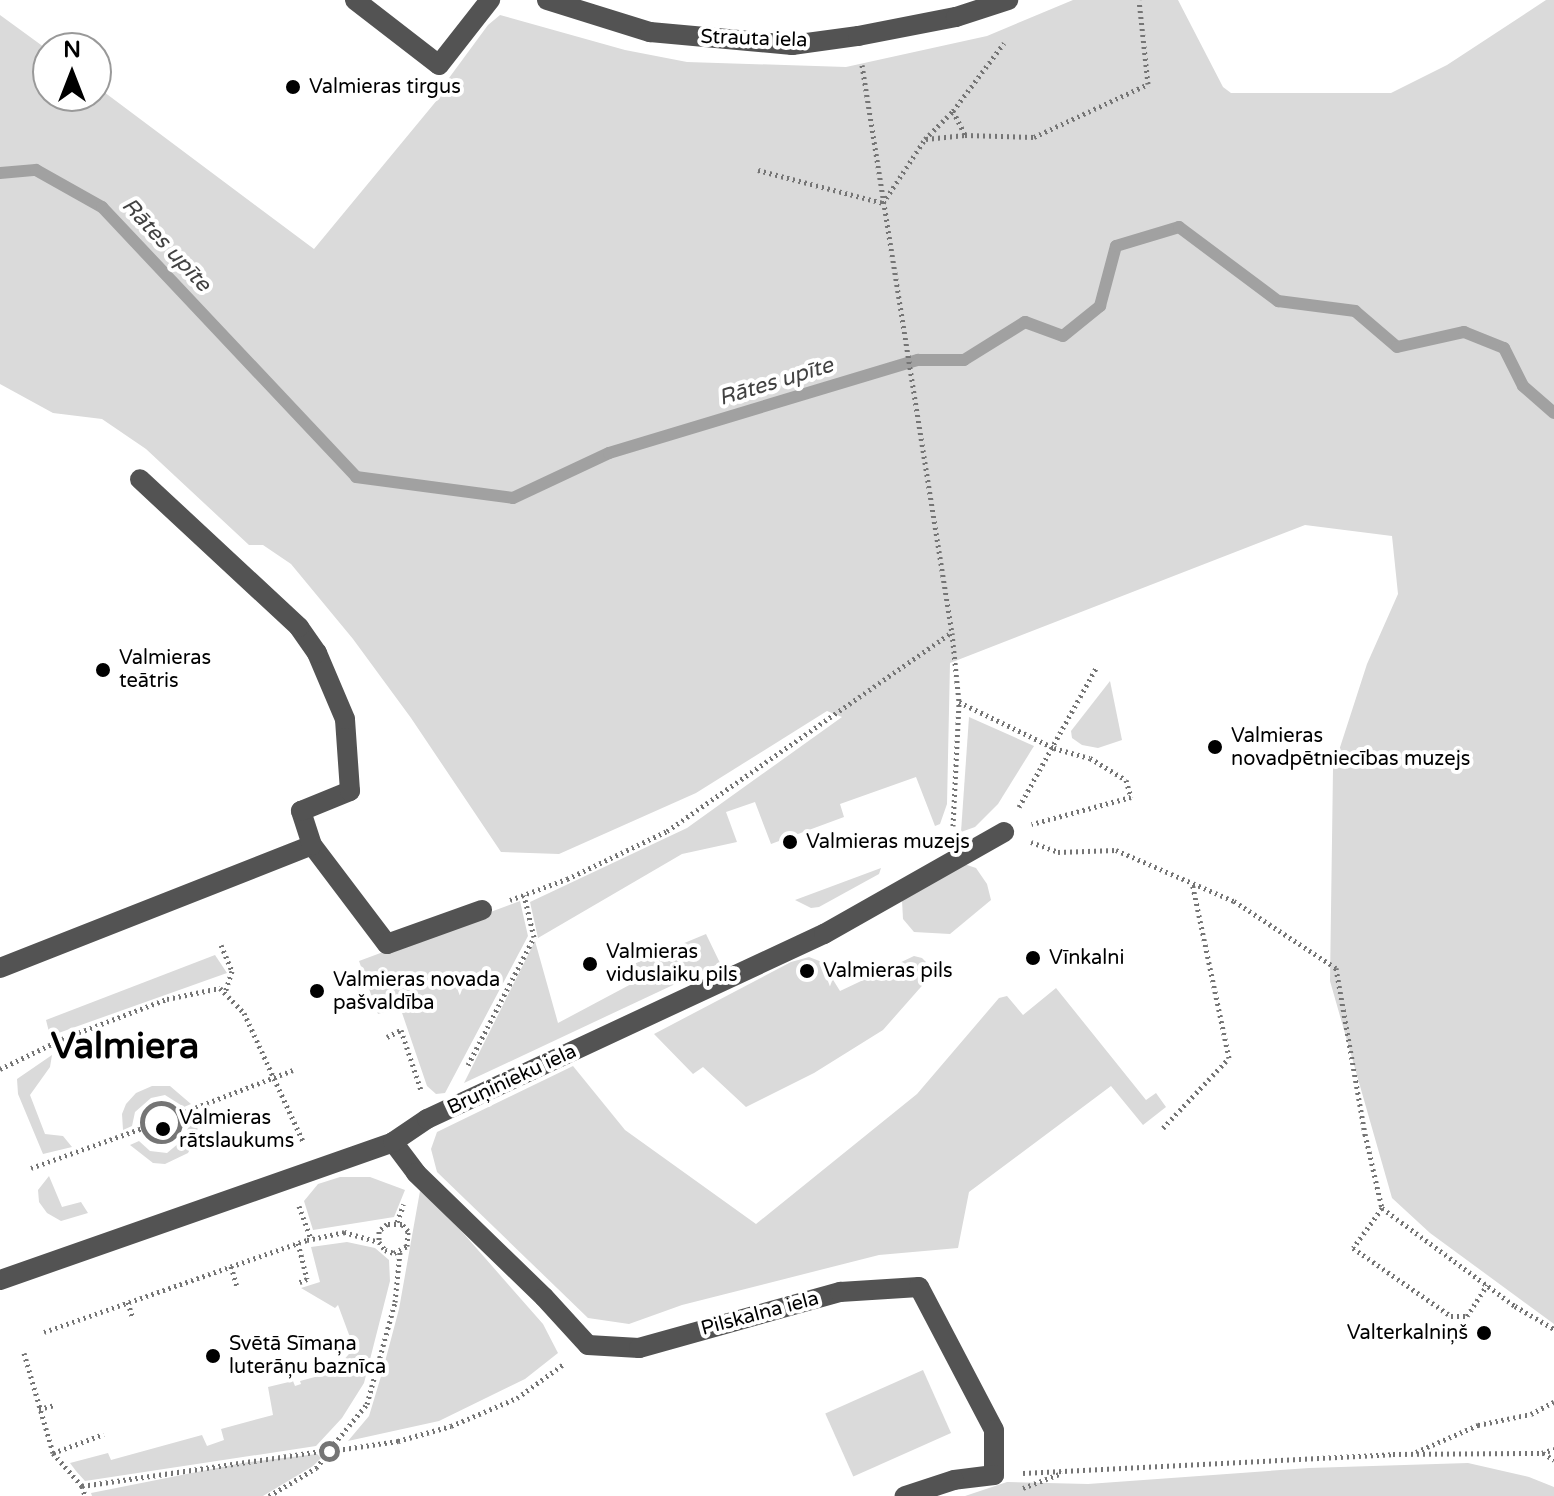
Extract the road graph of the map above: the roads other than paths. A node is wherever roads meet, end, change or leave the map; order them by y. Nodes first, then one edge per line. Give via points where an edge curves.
1 (355, 0) edge
2 (490, 0) edge
3 (547, 0) edge
4 (1008, 0) edge
5 (950, 8) edge
6 (140, 479) dead end
7 (1004, 832) road end
8 (312, 845) junction
9 (482, 910) dead end
10 (0, 968) edge
11 (393, 1142) junction
12 (0, 1280) edge
13 (905, 1496) edge

1 - 2 street via 439,65
3 - 5 street, Strauta iela via 650,32 792,45 858,36
4 - 5 street, Strauta iela
6 - 8 street via 299,627 317,653 345,719 350,791 301,811
7 - 11 street, Bruņinieku iela via 824,934 437,1114
8 - 9 street via 387,944
8 - 10 street
11 - 12 street, Bruņinieku iela
11 - 13 street, Pilskalna iela via 416,1173 588,1345 639,1348 840,1292 919,1287 994,1430 994,1475 954,1480

